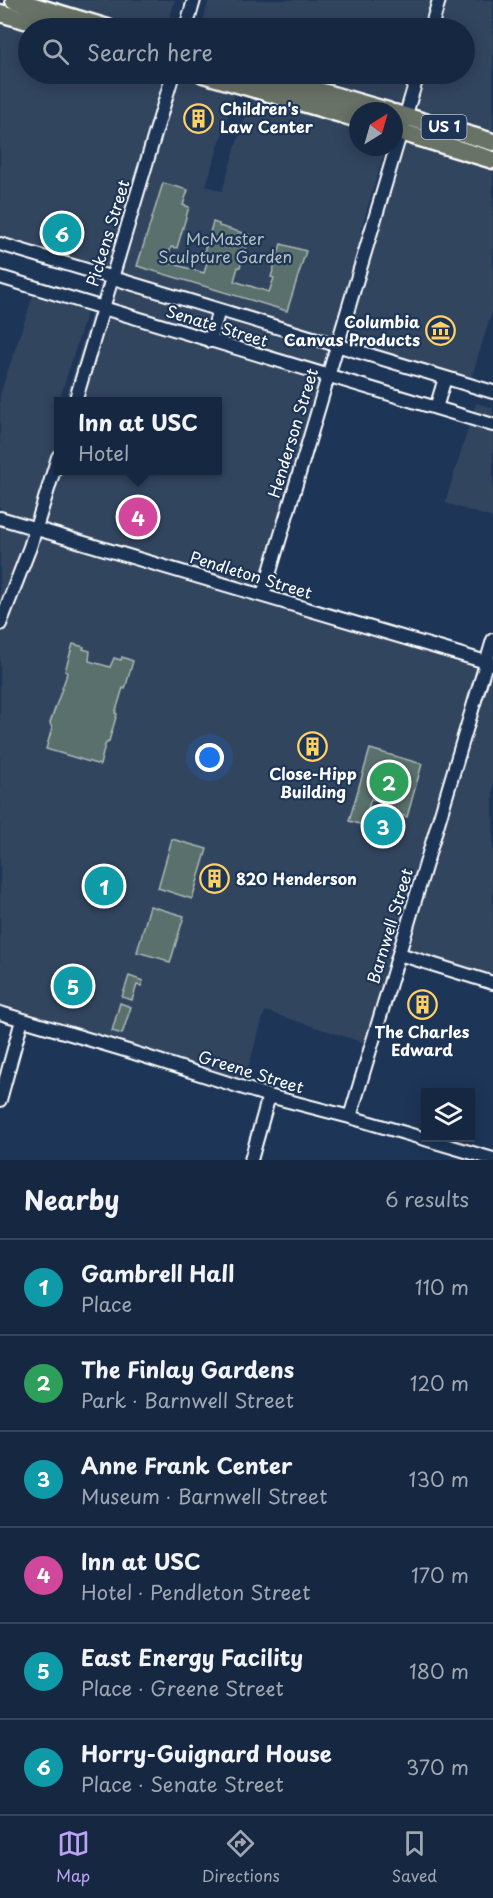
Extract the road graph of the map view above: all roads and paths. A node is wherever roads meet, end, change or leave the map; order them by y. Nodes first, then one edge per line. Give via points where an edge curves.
1 (15, 0) edge
2 (194, 0) edge
3 (439, 0) edge
4 (0, 13) edge
5 (18, 18) edge
6 (75, 18) edge
7 (189, 18) edge
8 (434, 18) edge
9 (170, 84) edge
10 (237, 84) edge
11 (295, 84) edge
12 (414, 84) edge
13 (357, 102) edge
14 (403, 114) edge
15 (349, 116) edge
16 (403, 120) edge
17 (403, 120) edge
18 (493, 142) edge
19 (390, 156) edge
20 (493, 160) edge
21 (0, 244) edge
22 (0, 277) edge
23 (112, 278) junction
24 (103, 309) junction
25 (219, 310) junction
26 (210, 341) junction
27 (336, 346) junction
28 (327, 376) junction
29 (445, 378) junction
30 (493, 392) edge
31 (77, 397) edge
32 (436, 408) junction
33 (493, 425) edge
34 (54, 470) edge
35 (0, 518) edge
36 (36, 529) junction
37 (262, 595) junction
38 (0, 624) edge
39 (493, 640) edge
40 (490, 663) edge
41 (399, 954) junction
42 (493, 982) edge
43 (0, 1013) edge
44 (22, 1020) junction
45 (269, 1096) junction
46 (0, 1100) edge
47 (350, 1117) junction
48 (493, 1159) edge
49 (251, 1160) edge

1 - 6 main road
2 - 7 street
3 - 8 street
4 - 5 main road
9 - 23 street, Pickens Street
10 - 15 main road
11 - 13 main road
12 - 14 street, Henderson Street
16 - 18 main road, US 1
17 - 20 main road
19 - 27 street, Henderson Street
21 - 23 street, Senate Street
22 - 24 street, Senate Street
23 - 24 street, Pickens Street
23 - 25 street, Senate Street
24 - 26 street, Senate Street
24 - 31 street, Pickens Street
25 - 26 street
25 - 27 street, Senate Street
26 - 28 street, Senate Street
27 - 28 street, Henderson Street
27 - 29 street, Senate Street
28 - 32 street, Senate Street
28 - 37 street, Henderson Street
29 - 30 street, Senate Street
29 - 32 street
32 - 33 street, Senate Street
34 - 36 street
35 - 36 street, Pendleton Street
36 - 37 street, Pendleton Street
36 - 38 street
37 - 40 street, Pendleton Street
39 - 40 street, Barnwell Street
40 - 41 street, Barnwell Street
41 - 42 street
41 - 47 street, Barnwell Street
43 - 44 street, Greene Street
44 - 45 street, Greene Street
44 - 46 street
45 - 47 street, Greene Street
45 - 49 street
47 - 48 street, Greene Street

